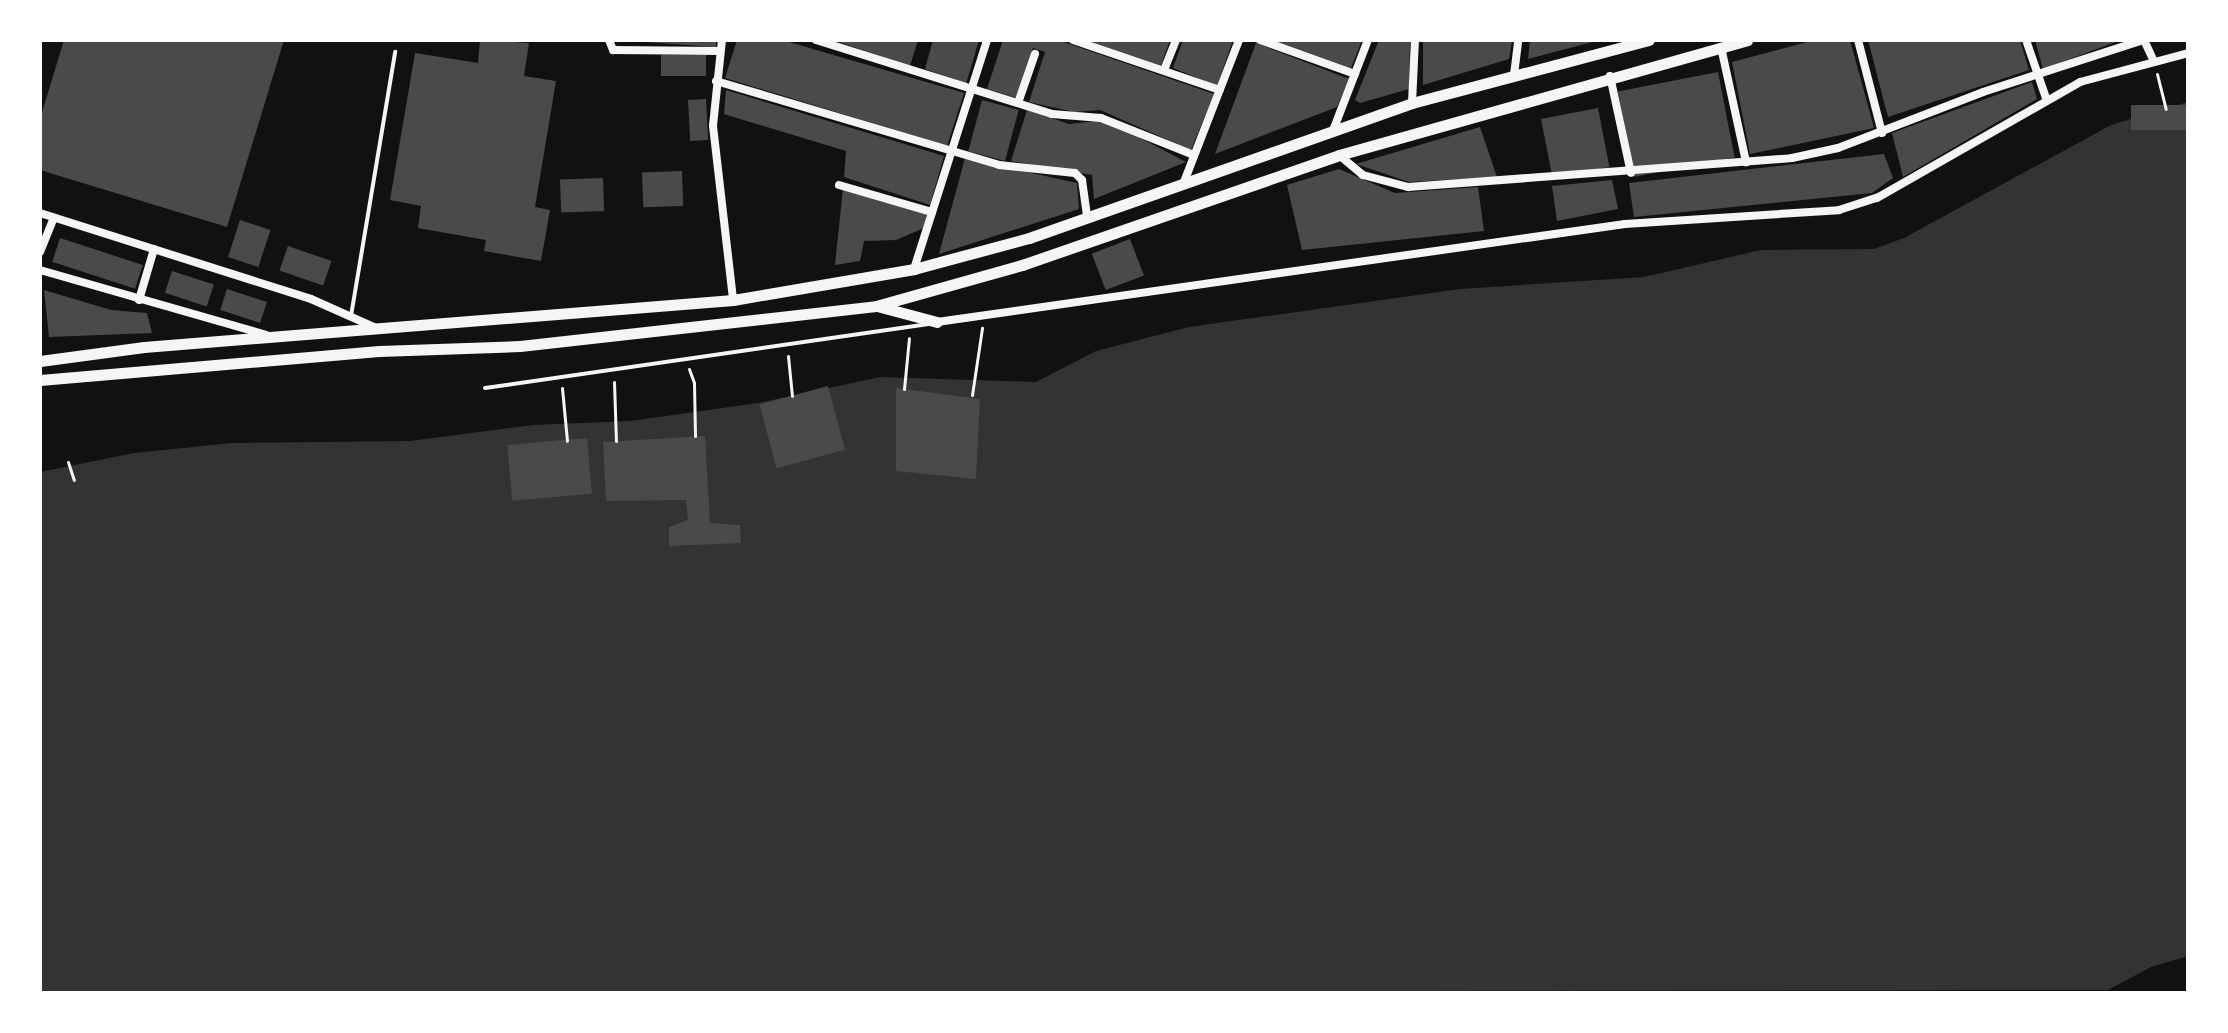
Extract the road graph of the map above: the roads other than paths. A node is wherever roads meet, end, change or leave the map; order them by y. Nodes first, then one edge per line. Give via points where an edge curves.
1 (609, 40) edge
2 (722, 40) edge
3 (816, 40) edge
4 (987, 40) edge
5 (1073, 40) edge
6 (1176, 40) edge
7 (1239, 40) edge
8 (1260, 40) edge
9 (1368, 40) edge
10 (1415, 40) edge
11 (1518, 40) edge
12 (1649, 40) edge
13 (1747, 40) edge
14 (1858, 40) edge
15 (2026, 40) edge
16 (2144, 40) edge
17 (1721, 47) junction
18 (720, 51) junction
19 (395, 52) dead end
20 (2188, 53) edge
21 (1035, 54) dead end
22 (2154, 61) junction
23 (1164, 70) junction
24 (1355, 74) junction
25 (1514, 75) junction
26 (1610, 75) junction
27 (2036, 76) junction
28 (716, 81) junction
29 (972, 89) junction
30 (1220, 90) junction
31 (2046, 98) junction
32 (1018, 103) junction
33 (1412, 103) junction
34 (1334, 128) junction
35 (1882, 133) junction
36 (952, 151) junction
37 (1194, 155) junction
38 (1339, 155) junction
39 (1746, 162) junction
40 (1631, 173) junction
41 (1184, 182) junction
42 (839, 185) dead end
43 (932, 212) junction
44 (40, 213) edge
45 (1087, 217) junction
46 (54, 218) junction
47 (154, 249) junction
48 (40, 252) edge
49 (914, 269) junction
50 (40, 270) edge
51 (139, 300) junction
52 (733, 300) junction
53 (876, 306) junction
54 (351, 316) junction
55 (937, 322) junction
56 (376, 328) junction
57 (273, 337) junction
58 (40, 361) edge
59 (40, 380) edge
60 (485, 388) dead end

1 - 18 street via 613,50
2 - 18 street
3 - 29 street
4 - 29 street
5 - 23 street
6 - 23 street
7 - 30 street
8 - 24 street
9 - 24 street
10 - 33 street
11 - 25 street
12 - 25 main road
13 - 17 main road
14 - 35 street
15 - 27 street
16 - 22 street
16 - 27 street
17 - 26 main road
17 - 39 street
18 - 28 street
19 - 54 lane
20 - 22 street
21 - 32 street
22 - 31 street via 2093,77
23 - 30 street
24 - 34 street
25 - 33 main road
26 - 38 main road
26 - 40 street
27 - 31 street
27 - 35 street
28 - 36 street
28 - 52 street via 713,126
29 - 32 street
29 - 36 street
30 - 37 street
31 - 55 street via 1877,198 1839,210 1625,224
32 - 37 street via 1063,116 1101,118
33 - 34 main road
34 - 41 main road
35 - 39 street via 1823,151
36 - 43 street
36 - 45 street via 1022,170 1078,174
37 - 41 street
38 - 40 street via 1363,175 1408,187
38 - 53 main road via 1022,265
39 - 40 street
41 - 45 main road
42 - 43 street
43 - 49 street
44 - 46 street
45 - 49 main road
46 - 47 street
46 - 48 street
47 - 51 street
47 - 54 street
49 - 52 main road
50 - 51 street
51 - 57 street
52 - 56 main road
53 - 55 main road
53 - 59 main road via 520,346 364,352
54 - 56 street
55 - 60 lane via 910,330
56 - 57 main road
57 - 58 main road

